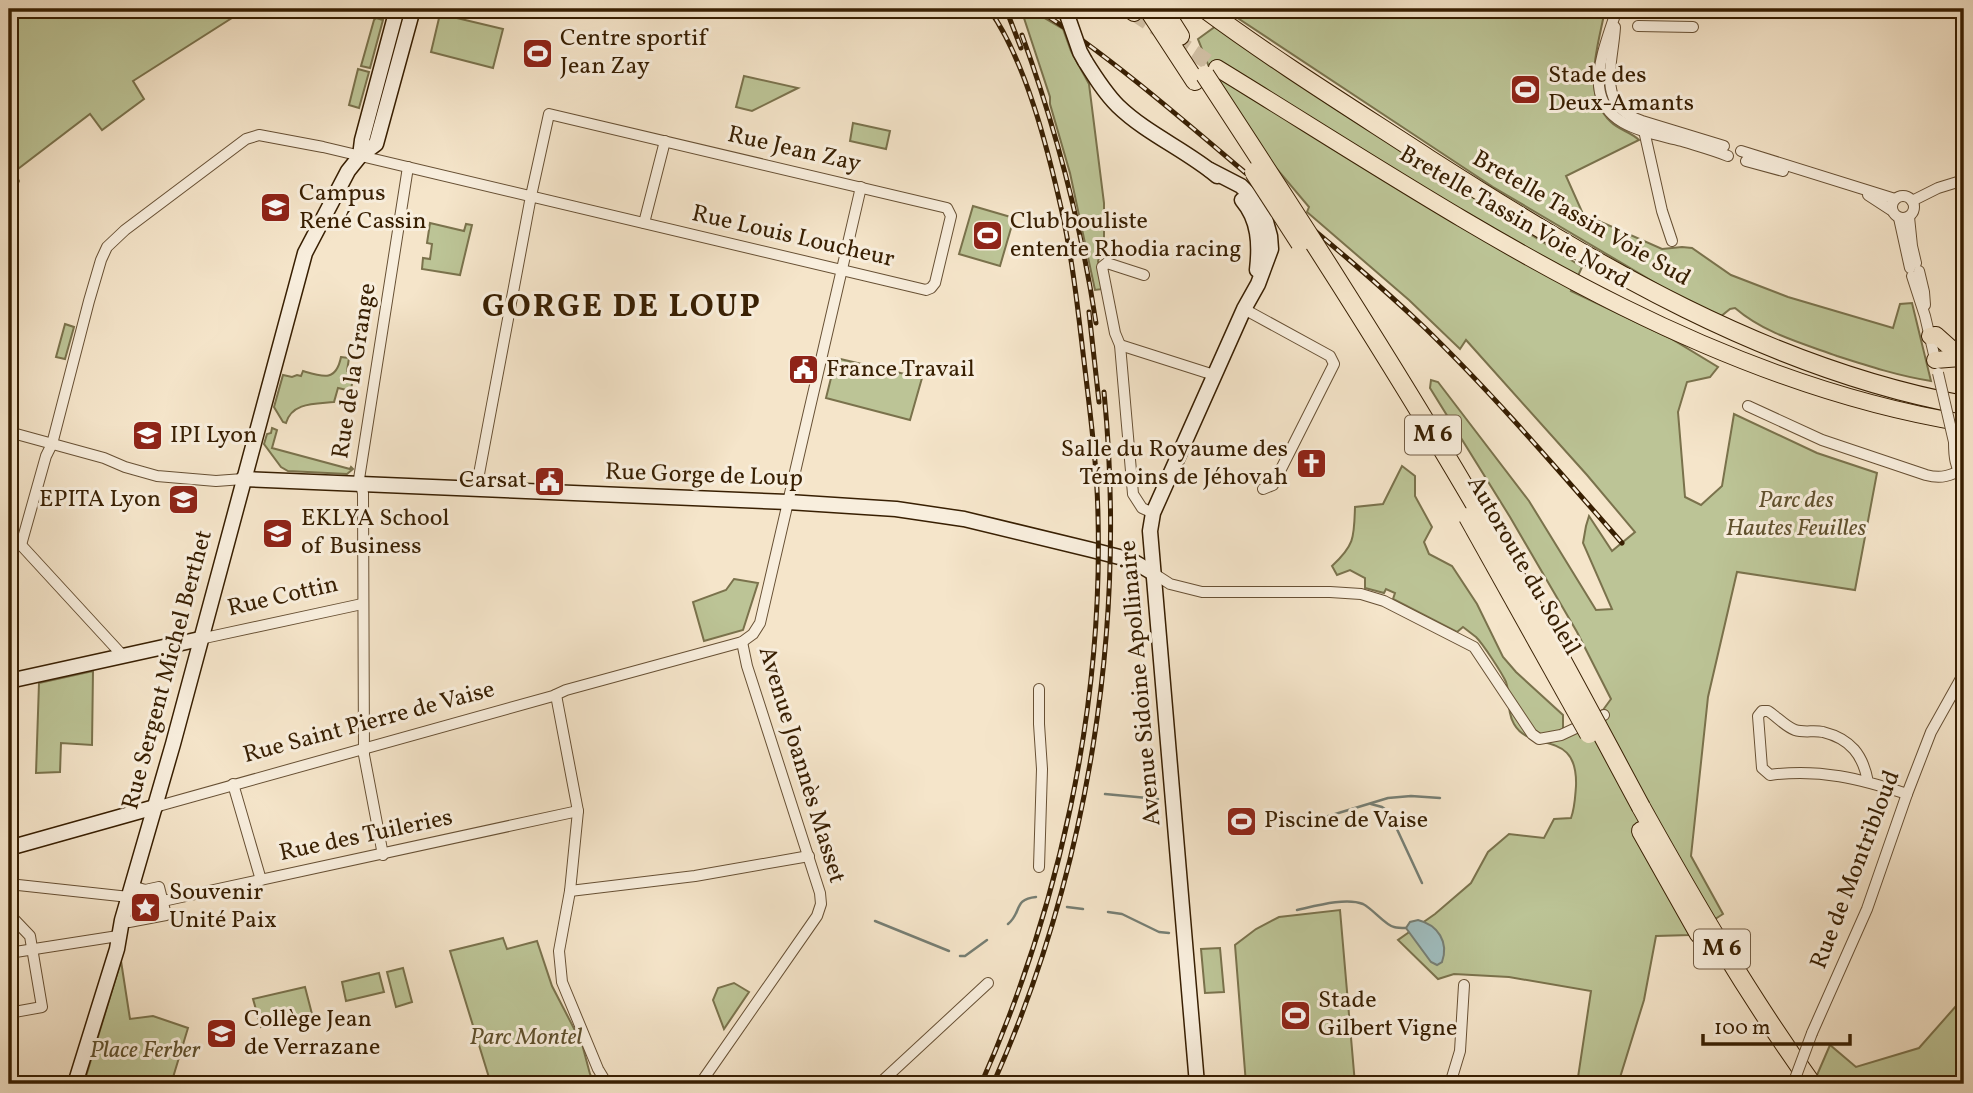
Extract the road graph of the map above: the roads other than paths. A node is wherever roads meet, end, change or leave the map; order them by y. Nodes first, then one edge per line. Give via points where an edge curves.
1 (397, 9) edge
2 (413, 9) edge
3 (1065, 9) edge
4 (1163, 9) edge
5 (1205, 9) edge
6 (1137, 10) edge
7 (1616, 11) edge
8 (1639, 26) dead end
9 (1693, 27) dead end
10 (1206, 74) junction
11 (1643, 126) junction
12 (665, 141) junction
13 (1726, 151) dead end
14 (359, 156) junction
15 (408, 167) junction
16 (1964, 180) edge
17 (861, 187) junction
18 (531, 196) junction
19 (1895, 199) junction
20 (1912, 201) junction
21 (1891, 210) junction
22 (1904, 218) junction
23 (644, 223) junction
24 (1672, 241) dead end
25 (841, 270) junction
26 (1144, 275) dead end
27 (931, 288) joint
28 (1247, 304) junction
29 (1930, 336) junction
30 (1120, 345) junction
31 (1962, 359) edge
32 (1937, 366) junction
33 (1214, 375) junction
34 (1964, 405) edge
35 (1748, 406) dead end
36 (1964, 423) edge
37 (9, 432) edge
38 (52, 444) junction
39 (1963, 471) edge
40 (243, 479) junction
41 (362, 485) junction
42 (476, 489) junction
43 (1263, 489) dead end
44 (788, 502) junction
45 (1153, 513) junction
46 (9, 544) edge
47 (21, 545) junction
48 (1153, 573) junction
49 (362, 604) junction
50 (200, 639) junction
51 (742, 642) junction
52 (124, 657) junction
53 (1964, 673) edge
54 (9, 681) edge
55 (1039, 689) dead end
56 (556, 695) junction
57 (1604, 715) dead end
58 (364, 749) junction
59 (1868, 782) junction
60 (233, 785) junction
61 (1907, 794) junction
62 (155, 807) junction
63 (1636, 810) junction
64 (578, 811) junction
65 (9, 846) edge
66 (383, 855) junction
67 (809, 856) junction
68 (1039, 867) dead end
69 (261, 880) junction
70 (9, 884) edge
71 (570, 891) junction
72 (130, 892) junction
73 (163, 901) junction
74 (9, 914) edge
75 (122, 920) junction
76 (118, 936) junction
77 (32, 949) junction
78 (9, 953) edge
79 (988, 983) dead end
80 (1464, 985) dead end
81 (9, 1013) edge
82 (75, 1084) edge
83 (607, 1084) edge
84 (700, 1084) edge
85 (878, 1084) edge
86 (1197, 1084) edge
87 (1450, 1084) edge
88 (1793, 1084) edge
89 (1798, 1084) edge
90 (1812, 1084) edge

1 - 14 main road, Rue Sergent Michel Berthet
2 - 14 main road, Rue Sergent Michel Berthet via 376,144
3 - 28 main road, Avenue Sidoine Apollinaire, bridge via 1080,52 1118,106 1241,186 1256,201 1265,218 1271,250
4 - 10 highway, Autoroute du Soleil / M 6
5 - 34 highway, Bretelle Tassin Voie Sud via 1304,79 1484,194 1651,291 1818,365
6 - 10 highway, Autoroute du Soleil / M 6
7 - 11 street via 1598,84 1614,117 1632,128
8 - 9 street
10 - 36 main road, Bretelle Tassin Voie Nord via 1566,277 1706,345 1816,387
10 - 63 highway, Autoroute du Soleil / M 6, bridge via 1470,496 1558,651
11 - 13 street
11 - 24 street
12 - 17 street, Rue Jean Zay
12 - 18 street, Rue Jean Zay via 549,114
12 - 23 street
14 - 15 street, Rue Louis Loucheur
14 - 38 street, Rue Louis Loucheur via 278,137 246,139 125,230 107,247
14 - 40 main road, Rue Sergent Michel Berthet via 305,253
15 - 18 street, Rue Louis Loucheur
15 - 41 street, Rue de la Grange via 359,479
16 - 20 street
17 - 25 street, Avenue Joannès Masset
17 - 27 street, Rue Jean Zay via 950,212
18 - 23 street, Rue Louis Loucheur
18 - 42 street
19 - 20 street via 1902,196
19 - 21 street
19 - 21 street via 1743,156 1868,195
20 - 22 street via 1914,211
21 - 22 street
22 - 29 street
23 - 25 street, Rue Louis Loucheur
25 - 27 street, Rue Louis Loucheur
25 - 44 street, Avenue Joannès Masset
26 - 30 street via 1107,263 1102,267
28 - 33 main road, Avenue Sidoine Apollinaire
28 - 43 street via 1330,356 1334,364 1273,485
29 - 31 main road via 1936,335
29 - 32 street
30 - 33 street
30 - 45 street via 1133,494 1142,508
31 - 32 main road
32 - 39 street, bridge via 1954,457
33 - 45 main road, Avenue Sidoine Apollinaire
35 - 39 street via 1822,440 1926,475 1938,478
37 - 38 street
38 - 40 street via 158,476
38 - 47 street, Rue Louis Loucheur
40 - 41 main road, Rue Gorge de Loup
40 - 50 main road, Rue Sergent Michel Berthet
41 - 42 main road, Rue Gorge de Loup
41 - 49 street, Rue de la Grange
42 - 44 main road, Rue Gorge de Loup
44 - 48 main road, Rue Gorge de Loup via 964,519 1131,560
44 - 51 street, Avenue Joannès Masset via 761,623
45 - 48 main road, Avenue Sidoine Apollinaire
46 - 47 street
47 - 52 street
48 - 57 street via 1170,584 1202,592 1331,592 1384,601 1474,647 1539,739 1561,735
48 - 86 main road, Avenue Sidoine Apollinaire
49 - 50 street, Rue Cottin
49 - 58 street, Rue de la Grange
50 - 52 main road, Rue Cottin
50 - 62 main road, Rue Sergent Michel Berthet
51 - 56 street, Rue Saint Pierre de Vaise
51 - 67 street, Avenue Joannès Masset
52 - 54 main road, Rue Cottin
53 - 61 street, Rue de Montribloud via 1931,732
55 - 68 street
56 - 58 street, Rue Saint Pierre de Vaise
56 - 64 street
58 - 60 street, Rue Saint Pierre de Vaise
58 - 66 street, Rue de la Grange
59 - 59 street via 1829,773 1770,775 1762,768 1758,716 1768,711 1795,730 1822,732 1843,740 1859,753
59 - 61 street
60 - 62 street, Rue Saint Pierre de Vaise
60 - 69 street
61 - 88 street, Rue de Montribloud, bridge via 1867,909
62 - 65 main road, Rue Saint Pierre de Vaise
62 - 72 main road, Rue Sergent Michel Berthet
63 - 89 highway, Autoroute du Soleil / M 6 via 1670,886
63 - 90 highway, Autoroute du Soleil / M 6 via 1729,962
64 - 66 street, Rue des Tuileries
64 - 71 street
66 - 69 street, Rue des Tuileries
67 - 71 street
67 - 84 street, Avenue Joannès Masset via 820,893 817,916
69 - 73 street, Rue des Tuileries
70 - 72 street
71 - 83 street via 559,951 562,982
72 - 73 street via 159,887
72 - 75 main road, Rue Sergent Michel Berthet
73 - 75 street via 166,915
74 - 77 street via 30,936
75 - 76 main road, Rue Sergent Michel Berthet
76 - 77 street
76 - 82 main road, Rue Sergent Michel Berthet
77 - 78 street
77 - 81 street via 42,1007
79 - 85 street
80 - 87 street via 1460,1051

